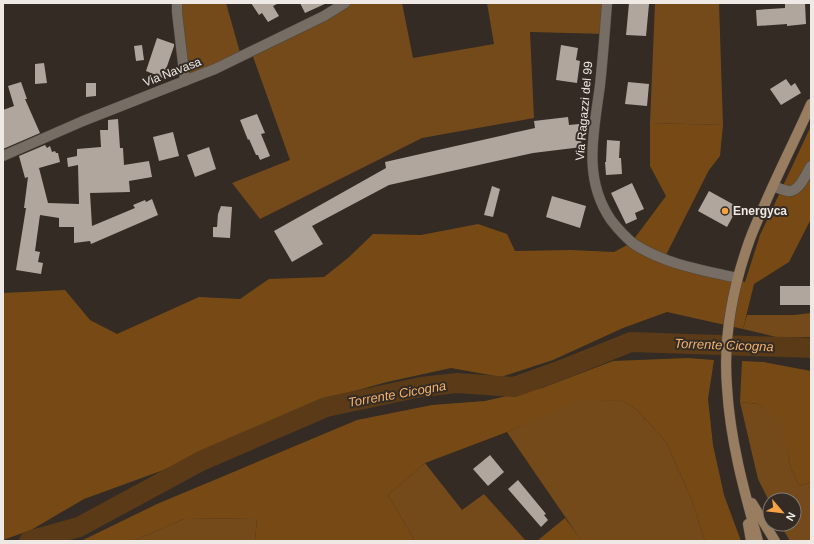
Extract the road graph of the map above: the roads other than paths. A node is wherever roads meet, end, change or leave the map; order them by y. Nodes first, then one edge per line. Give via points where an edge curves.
1 (177, 3) edge
2 (345, 3) edge
3 (607, 3) edge
4 (185, 81) junction
5 (811, 104) edge
6 (3, 156) edge
7 (811, 166) edge
8 (773, 186) junction
9 (737, 278) junction
10 (744, 490) junction
11 (750, 541) edge
12 (758, 541) edge
13 (775, 541) edge

1 - 4 street
2 - 4 street, Via Navasa via 241,58
3 - 9 street, Via Ragazzi del 99 via 592,153 594,179 607,214 626,237 644,250 672,261
4 - 6 street, Via Navasa via 82,121
5 - 8 main road
7 - 8 street via 794,190 788,191
8 - 9 main road via 750,238
9 - 10 main road via 730,316 727,386 732,431
10 - 11 main road
10 - 12 main road
10 - 13 main road

